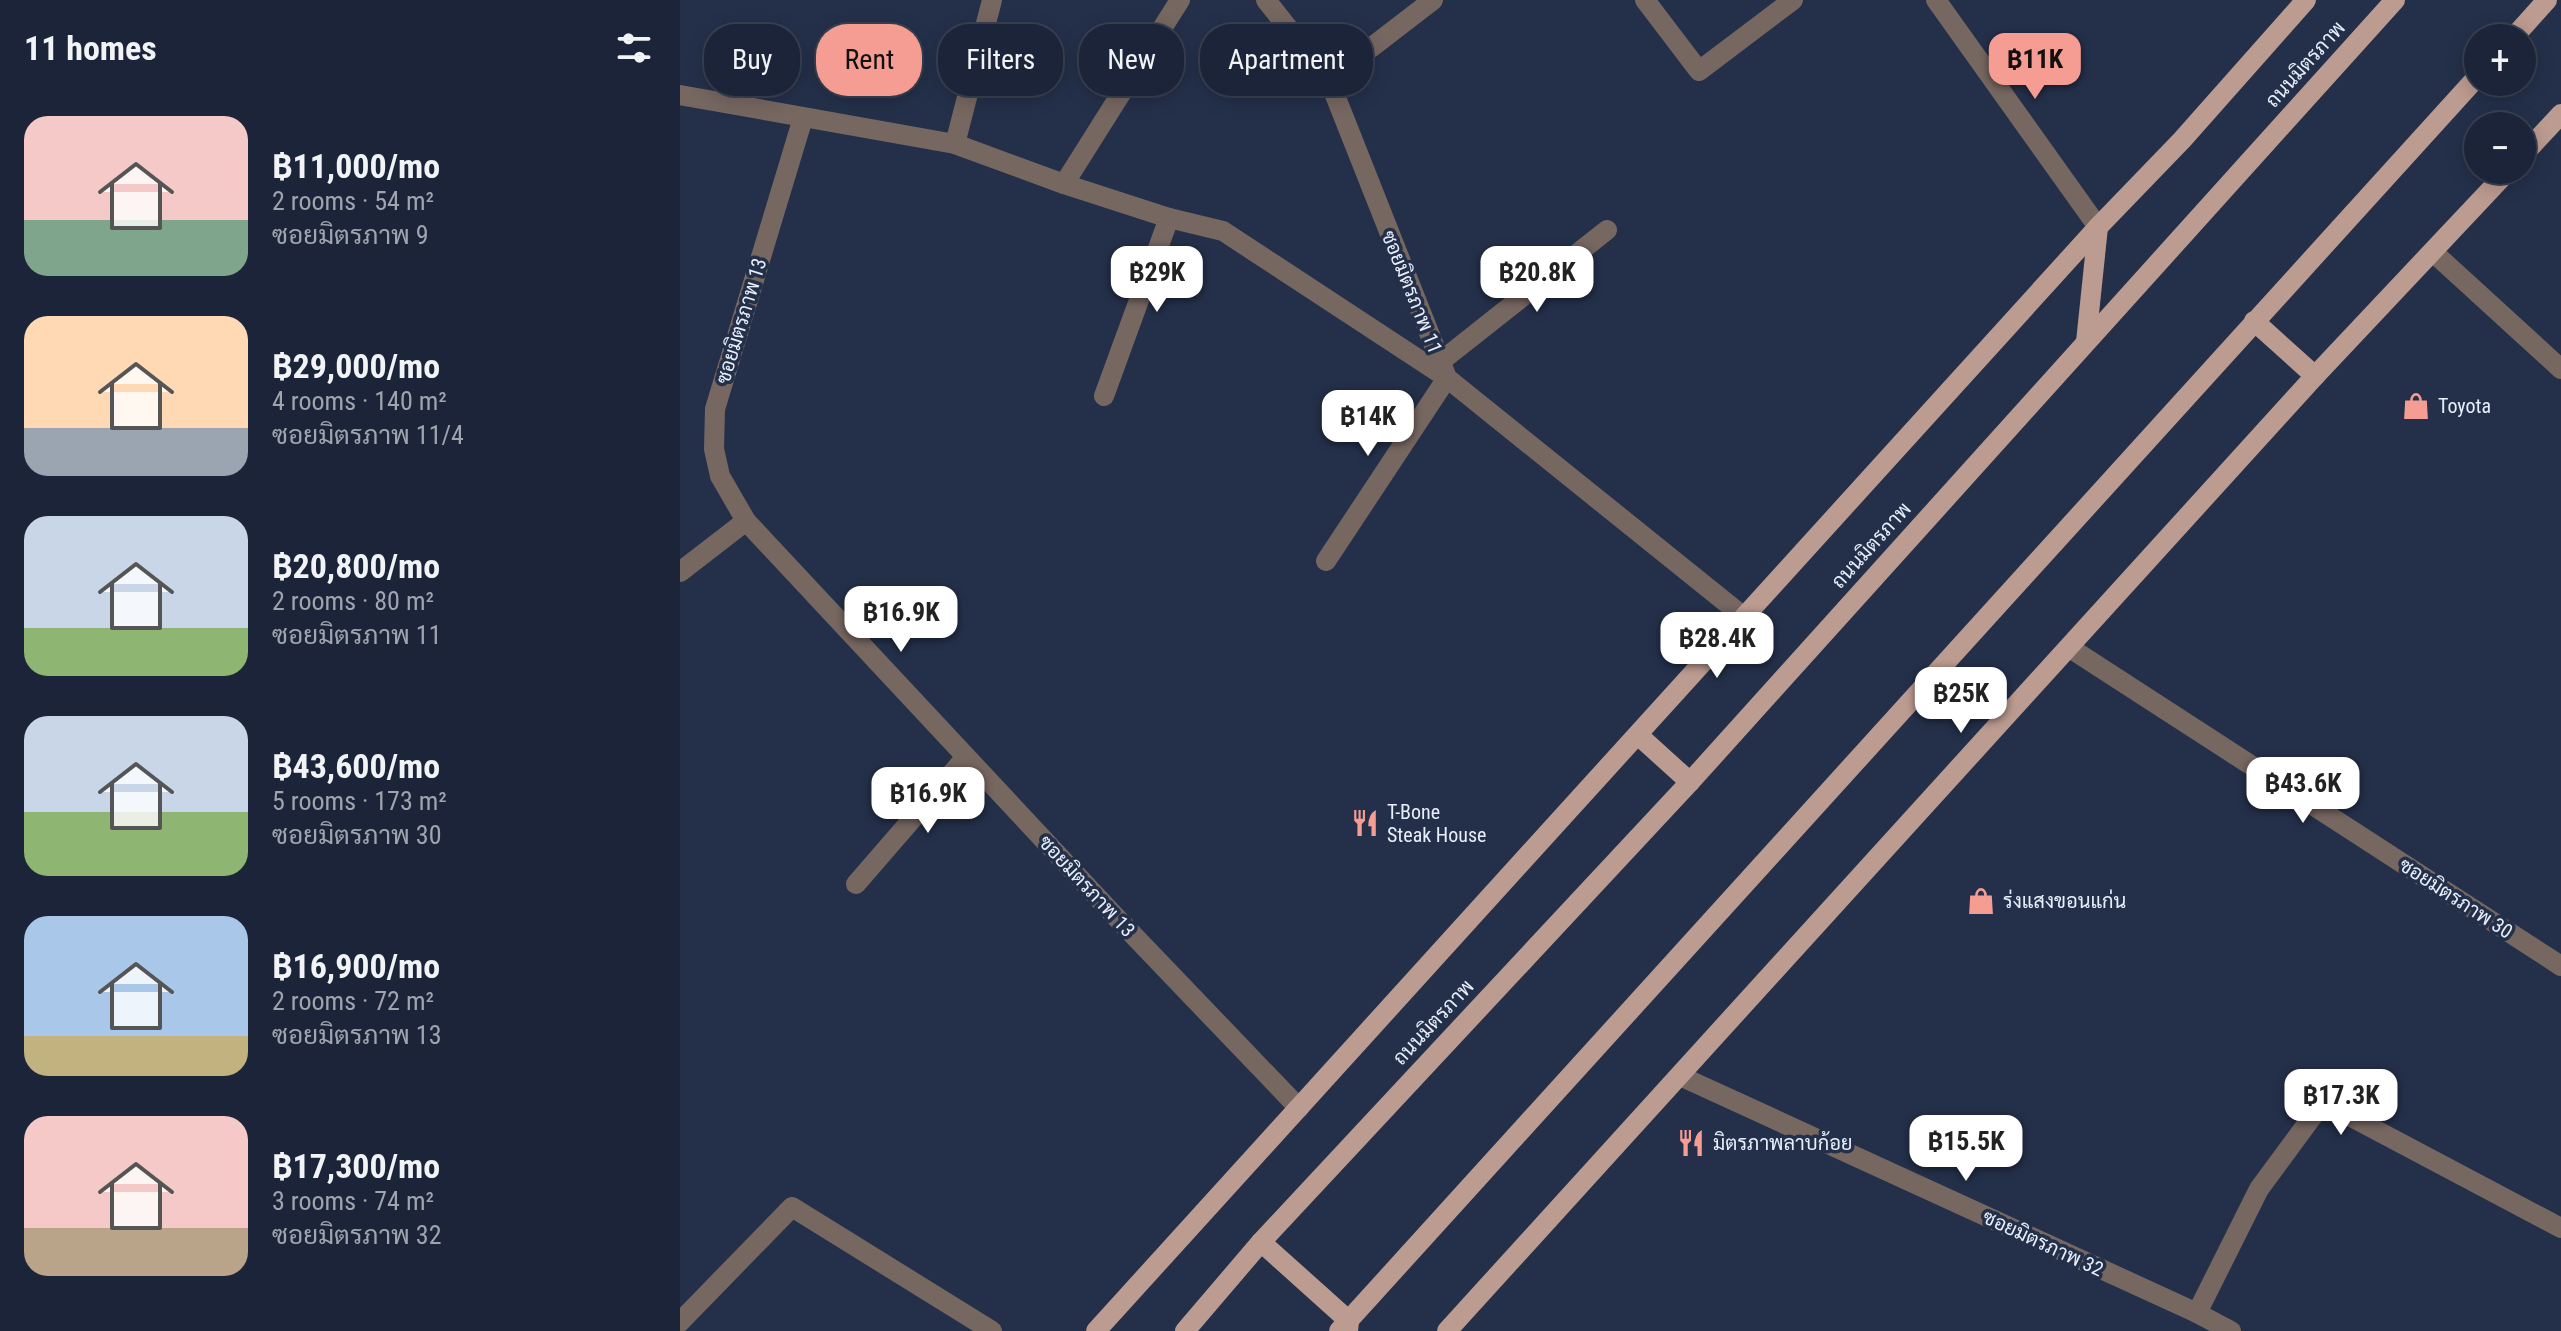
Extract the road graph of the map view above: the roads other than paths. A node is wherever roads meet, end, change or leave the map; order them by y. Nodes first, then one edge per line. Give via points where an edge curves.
1 (992, 0) edge
2 (1180, 0) edge
3 (1266, 0) edge
4 (1433, 0) edge
5 (1645, 0) edge
6 (1793, 0) edge
7 (1936, 0) edge
8 (2306, 0) edge
9 (2395, 0) edge
10 (2547, 0) edge
11 (1285, 24) edge
12 (2526, 24) edge
13 (1373, 46) edge
14 (2464, 91) edge
15 (680, 95) edge
16 (1335, 96) edge
17 (2561, 114) edge
18 (803, 118) junction
19 (2536, 141) edge
20 (955, 144) junction
21 (1064, 184) junction
22 (2496, 184) edge
23 (1169, 218) junction
24 (2098, 227) junction
25 (1607, 230) dead end
26 (2433, 252) junction
27 (2254, 321) junction
28 (2086, 342) junction
29 (2561, 369) edge
30 (1444, 370) junction
31 (2315, 376) junction
32 (1104, 396) dead end
33 (746, 521) junction
34 (1326, 561) dead end
35 (680, 572) edge
36 (1744, 617) junction
37 (2070, 648) junction
38 (1638, 735) junction
39 (966, 757) junction
40 (1690, 782) junction
41 (856, 884) dead end
42 (2561, 966) edge
43 (1680, 1076) junction
44 (1299, 1108) junction
45 (2561, 1228) edge
46 (1261, 1242) junction
47 (2197, 1313) junction
48 (680, 1322) edge
49 (1345, 1328) edge
50 (992, 1331) edge
51 (1096, 1331) edge
52 (1185, 1331) edge
53 (1447, 1331) edge
54 (2231, 1331) edge

1 - 20 street
2 - 21 street
3 - 11 street, ซอยมิตรภาพ 11
4 - 13 street
5 - 6 street via 1699,71
7 - 24 street
8 - 24 main road, ถนนมิตรภาพ
9 - 28 main road, ถนนมิตรภาพ
10 - 12 main road
14 - 27 main road
15 - 18 street
16 - 30 street, ซอยมิตรภาพ 11
17 - 19 main road
18 - 20 street
18 - 33 street, ซอยมิตรภาพ 13 via 715,409 720,476
20 - 21 street
21 - 23 street
22 - 26 main road
23 - 30 street via 1223,231
23 - 32 street
24 - 28 main road
24 - 36 main road, ถนนมิตรภาพ
25 - 30 street
26 - 29 street
26 - 31 main road
27 - 31 main road
27 - 49 main road
28 - 40 main road, ถนนมิตรภาพ
30 - 34 street
30 - 36 street, ซอยมิตรภาพ 11
31 - 37 main road
33 - 35 street
33 - 39 street, ซอยมิตรภาพ 13
36 - 38 main road, ถนนมิตรภาพ
37 - 42 street, ซอยมิตรภาพ 30
37 - 43 main road
38 - 40 main road
38 - 44 main road, ถนนมิตรภาพ
39 - 41 street
39 - 44 street, ซอยมิตรภาพ 13
40 - 46 main road, ถนนมิตรภาพ
43 - 47 street, ซอยมิตรภาพ 32
43 - 53 main road
44 - 51 main road, ถนนมิตรภาพ
45 - 47 street via 2323,1102 2259,1189
46 - 49 main road
46 - 52 main road, ถนนมิตรภาพ
47 - 54 street, ซอยมิตรภาพ 32
48 - 50 street via 792,1207

